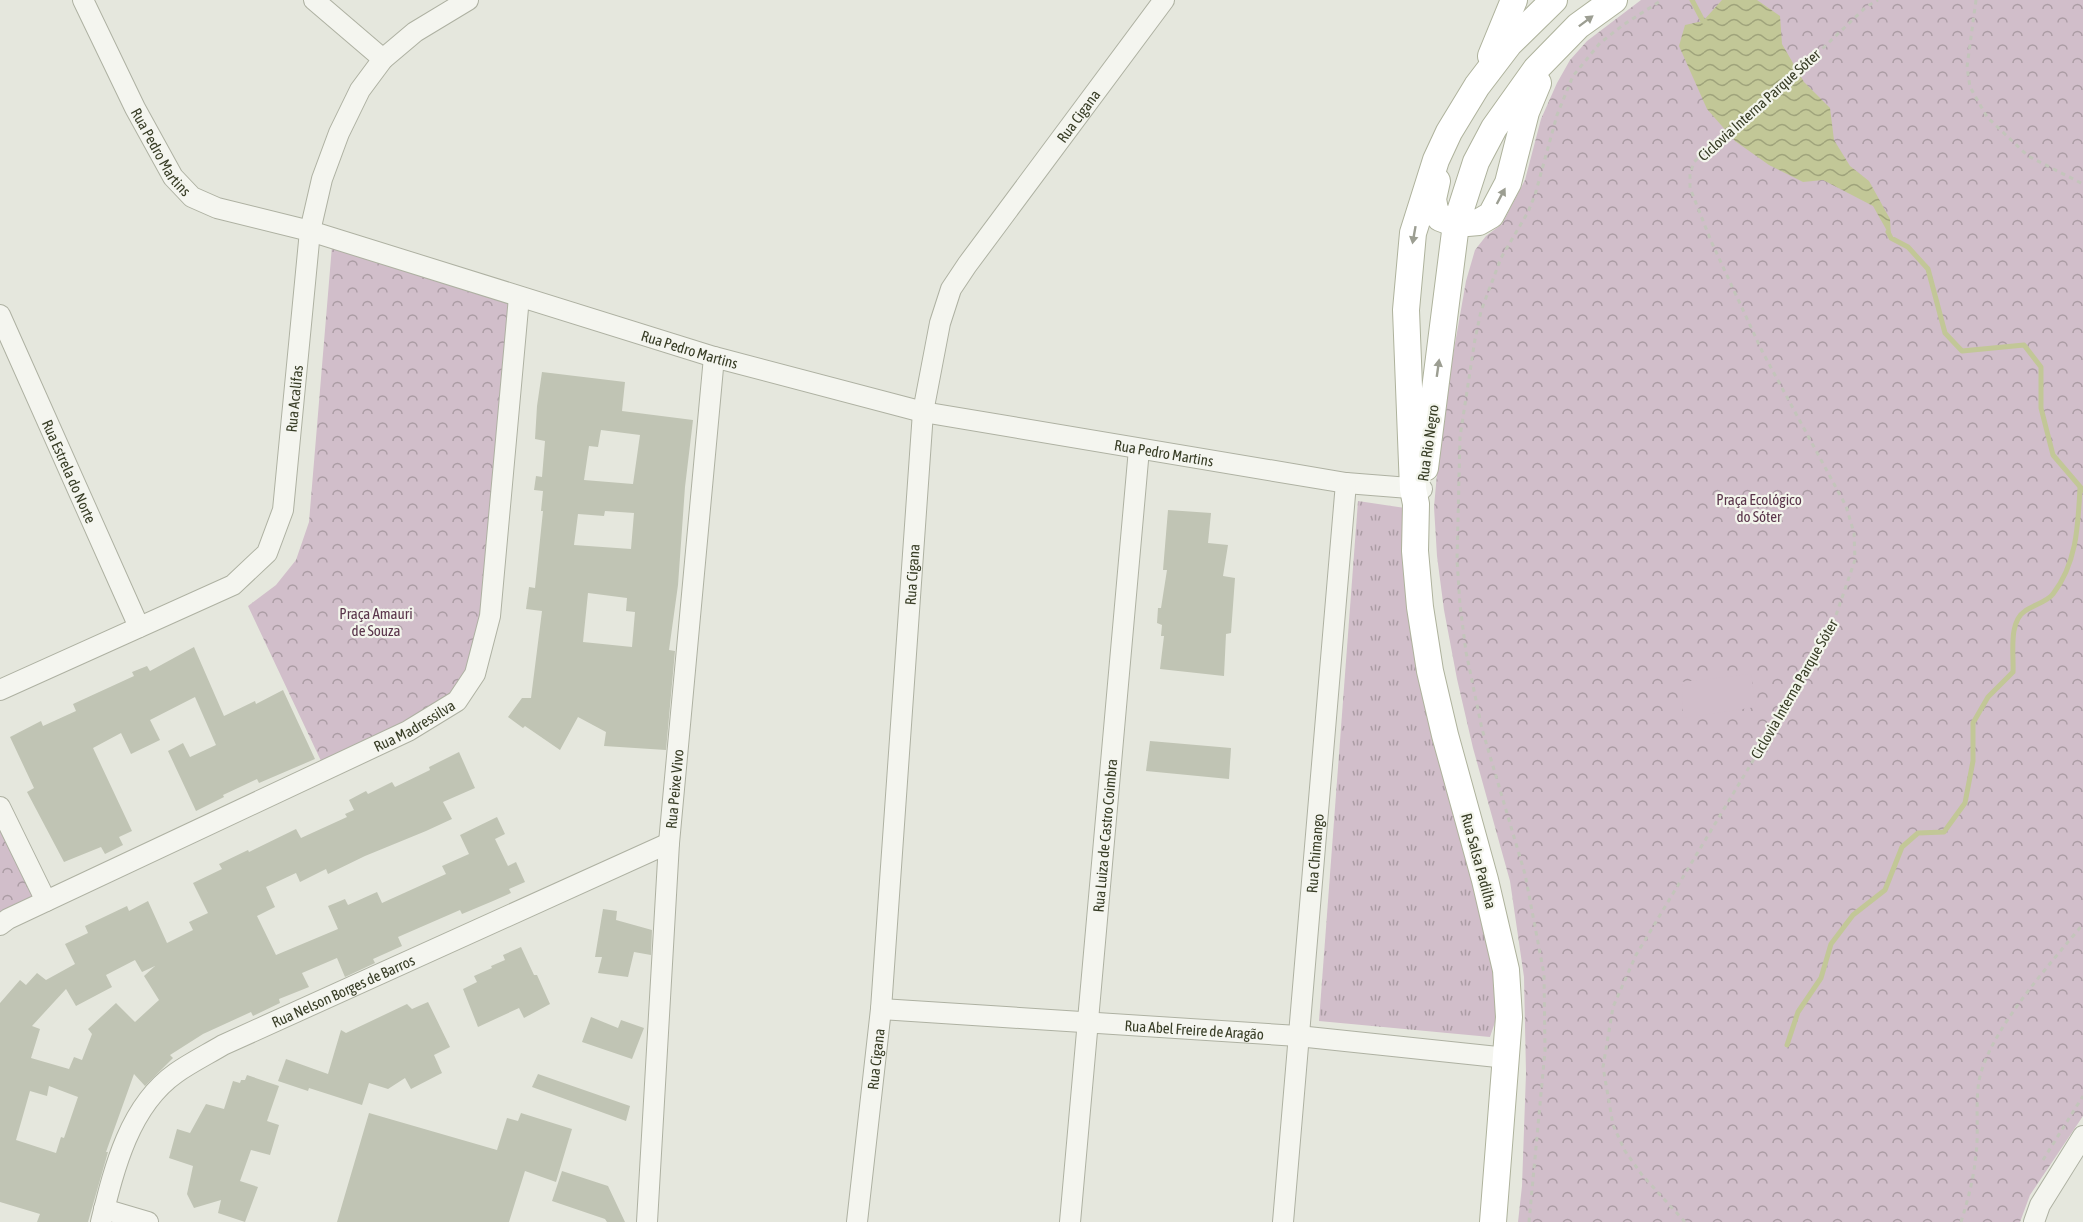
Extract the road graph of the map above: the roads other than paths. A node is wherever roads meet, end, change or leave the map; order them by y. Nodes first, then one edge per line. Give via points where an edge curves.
1 (84, 0) edge
2 (314, 0) edge
3 (468, 0) edge
4 (1164, 0) edge
5 (1514, 0) edge
6 (1554, 0) edge
7 (1614, 0) edge
8 (1559, 45) junction
9 (383, 59) junction
10 (1478, 86) junction
11 (1449, 132) junction
12 (1456, 224) junction
13 (310, 231) junction
14 (519, 297) junction
15 (0, 315) edge
16 (714, 357) junction
17 (923, 412) junction
18 (1139, 449) junction
19 (1346, 483) junction
20 (1417, 494) junction
21 (139, 627) junction
22 (0, 690) edge
23 (0, 807) edge
24 (669, 843) junction
25 (46, 901) junction
26 (0, 925) edge
27 (880, 1009) junction
28 (1089, 1023) junction
29 (1299, 1036) junction
30 (1507, 1058) junction
31 (2083, 1136) edge
32 (102, 1216) edge
33 (148, 1222) edge
34 (647, 1222) edge
35 (857, 1222) edge
36 (1070, 1222) edge
37 (1283, 1222) edge
38 (1493, 1222) edge
39 (2034, 1222) edge

1 - 13 street, Rua Pedro Martins via 140,117 173,177 192,197 217,208
2 - 9 street
3 - 9 street, Rua Acalifas via 415,32
4 - 17 street, Rua Cigana via 951,289 940,323
5 - 10 main road
6 - 10 main road, Rua Rio Negro via 1509,44
8 -> 7 main road, Rua Rio Negro
8 - 12 main road, Rua Rio Negro via 1536,69 1494,128 1476,162
12 -> 8 main road via 1479,222 1491,215 1508,183 1526,112
9 - 13 street, Rua Acalifas via 360,90 339,133 322,179
10 - 11 main road, Rua Rio Negro
11 - 12 main road via 1433,199 1440,218
11 -> 20 main road, Rua Rio Negro via 1413,233 1406,310
20 -> 12 main road, Rua Rio Negro
13 - 14 street, Rua Pedro Martins
13 - 21 street, Rua Acalifas via 284,510 267,553 233,585
14 - 16 street, Rua Pedro Martins
14 - 25 street, Rua Madressilva via 490,616 475,674 457,701 408,731
15 - 21 street, Rua Estrela do Norte
16 - 17 street, Rua Pedro Martins
16 - 24 street, Rua Peixe Vivo
17 - 18 street, Rua Pedro Martins
17 - 27 street, Rua Cigana
18 - 19 street, Rua Pedro Martins
18 - 28 street, Rua Luiza de Castro Coimbra
19 - 20 street, Rua Pedro Martins
19 - 29 street, Rua Chimango
20 - 30 main road, Rua Salsa Padilha via 1420,606 1445,735 1506,970
21 - 22 street, Rua Acalifas
23 - 25 street
24 - 32 street, Rua Nelson Borges de Barros via 224,1045 175,1074 143,1104 123,1147
24 - 34 street, Rua Peixe Vivo
25 - 26 street, Rua Madressilva
27 - 28 street, Rua Abel Freire de Aragão
27 - 35 street, Rua Cigana
28 - 29 street, Rua Abel Freire de Aragão
28 - 36 street, Rua Luiza de Castro Coimbra
29 - 30 street, Rua Abel Freire de Aragão
29 - 37 street, Rua Chimango
30 - 38 main road, Rua Salsa Padilha
31 - 39 street via 2040,1205
32 - 33 street

